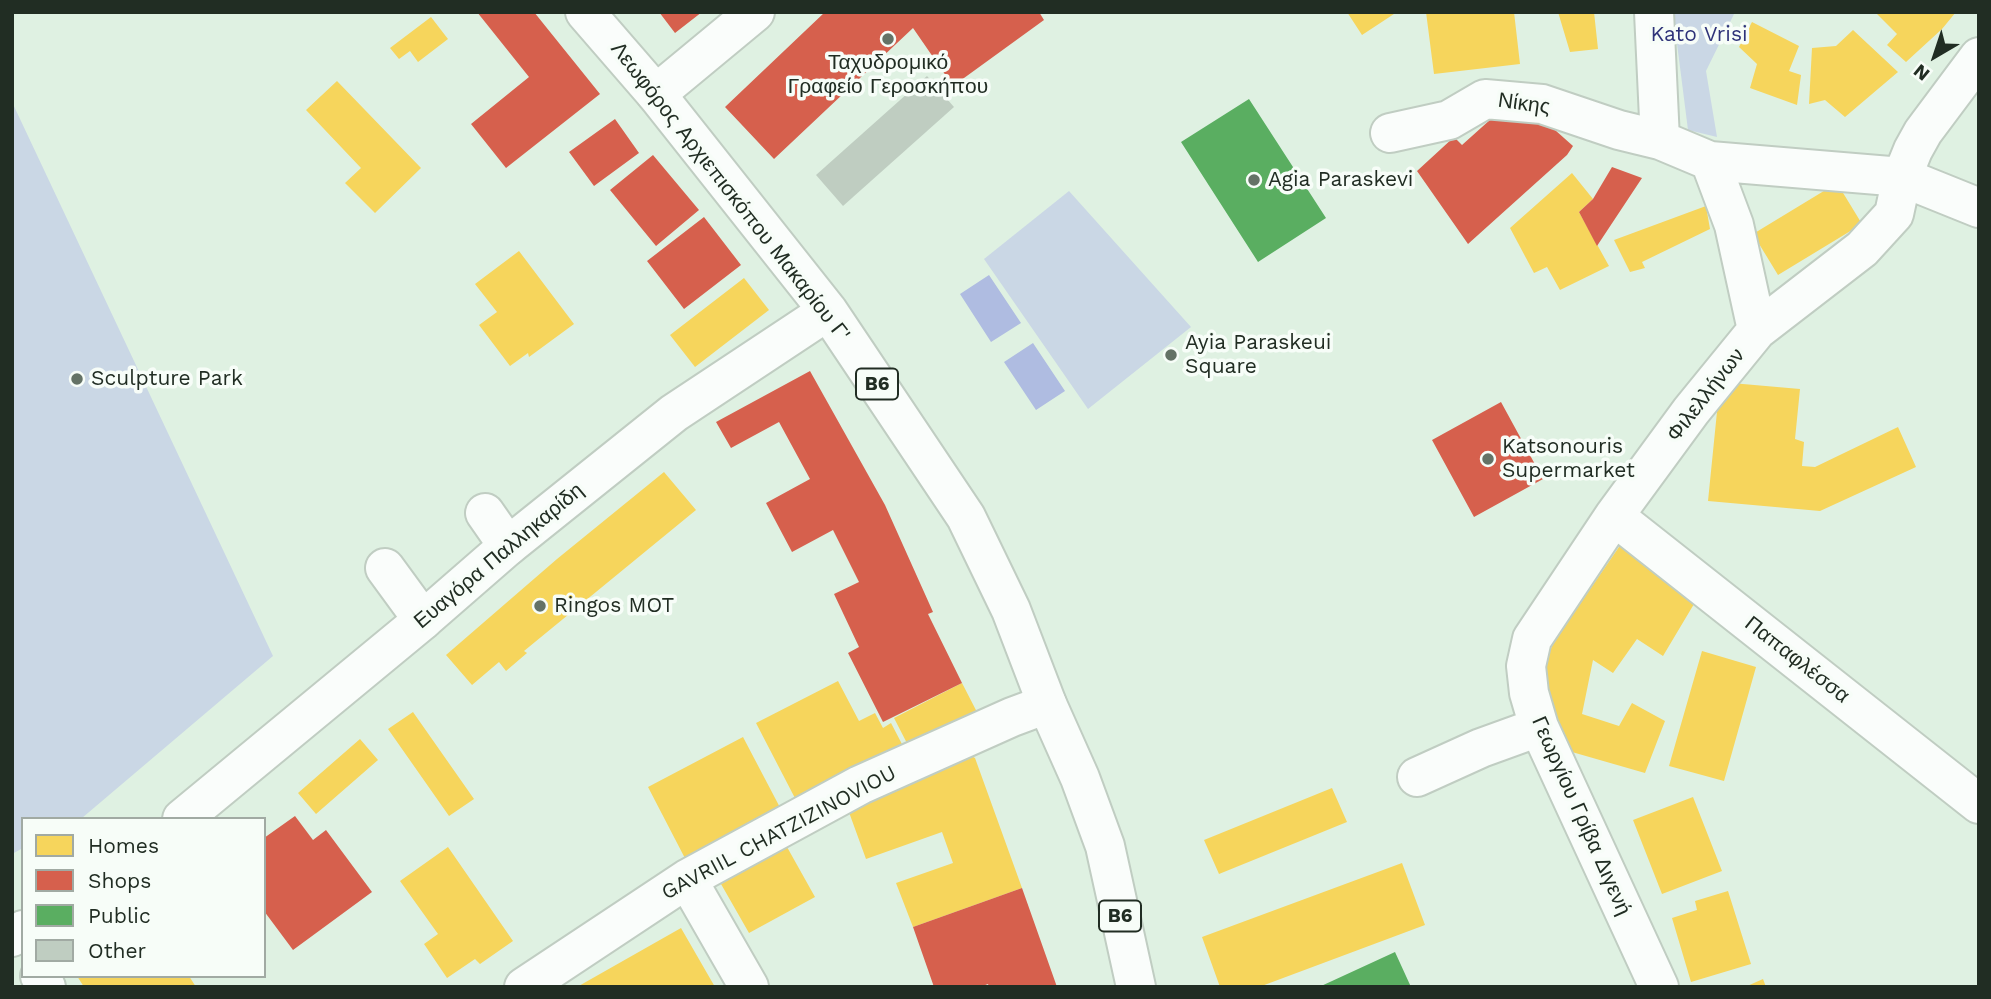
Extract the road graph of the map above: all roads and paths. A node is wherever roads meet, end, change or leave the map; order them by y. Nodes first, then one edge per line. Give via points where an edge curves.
1 (585, 12) edge
2 (755, 12) edge
3 (1654, 12) edge
4 (1979, 57) edge
5 (656, 94) junction
6 (1390, 133) dead end
7 (1660, 140) junction
8 (1710, 161) junction
9 (1902, 177) junction
10 (1979, 208) edge
11 (828, 311) junction
12 (1757, 330) junction
13 (485, 513) dead end
14 (1614, 516) junction
15 (508, 547) junction
16 (385, 568) dead end
17 (423, 620) junction
18 (1532, 639) joint
19 (1047, 704) junction
20 (1539, 727) junction
21 (1416, 777) dead end
22 (1979, 804) edge
23 (184, 817) edge
24 (687, 878) junction
25 (524, 987) edge
26 (749, 987) edge
27 (1136, 987) edge
28 (1659, 987) edge

1 - 5 street, Λεωφόρος Αρχιεπισκόπου Μακαρίου Γ' / B6
2 - 5 street
3 - 7 street
4 - 9 street, Φιλελλήνων via 1923,132
5 - 11 street, Λεωφόρος Αρχιεπισκόπου Μακαρίου Γ' / B6
6 - 7 street, Νίκης via 1449,120 1485,99 1542,104
7 - 8 street, Νίκης
8 - 9 street, Νίκης
8 - 12 street via 1734,225
9 - 10 street, Νίκης
9 - 12 street, Φιλελλήνων via 1894,214 1875,236
11 - 15 street, Ευαγόρα Παλληκαρίδη via 674,413
11 - 19 street, Λεωφόρος Αρχιεπισκόπου Μακαρίου Γ' / B6 via 966,517 1011,610
12 - 14 street, Φιλελλήνων
13 - 15 street
14 - 18 street, Φιλελλήνων
14 - 22 street, Παπαφλέσσα
15 - 17 street, Ευαγόρα Παλληκαρίδη
16 - 17 street
17 - 23 street, Ευαγόρα Παλληκαρίδη
18 - 20 street, Γεωργίου Γρίβα Διγενή via 1526,666
19 - 24 street, GAVRIIL CHATZIZINOVIOU via 860,785
19 - 27 street, Λεωφόρος Αρχιεπισκόπου Μακαρίου Γ' / B6 via 1105,846
20 - 21 street
20 - 28 street, Γεωργίου Γρίβα Διγενή
24 - 25 street, GAVRIIL CHATZIZINOVIOU
24 - 26 street

